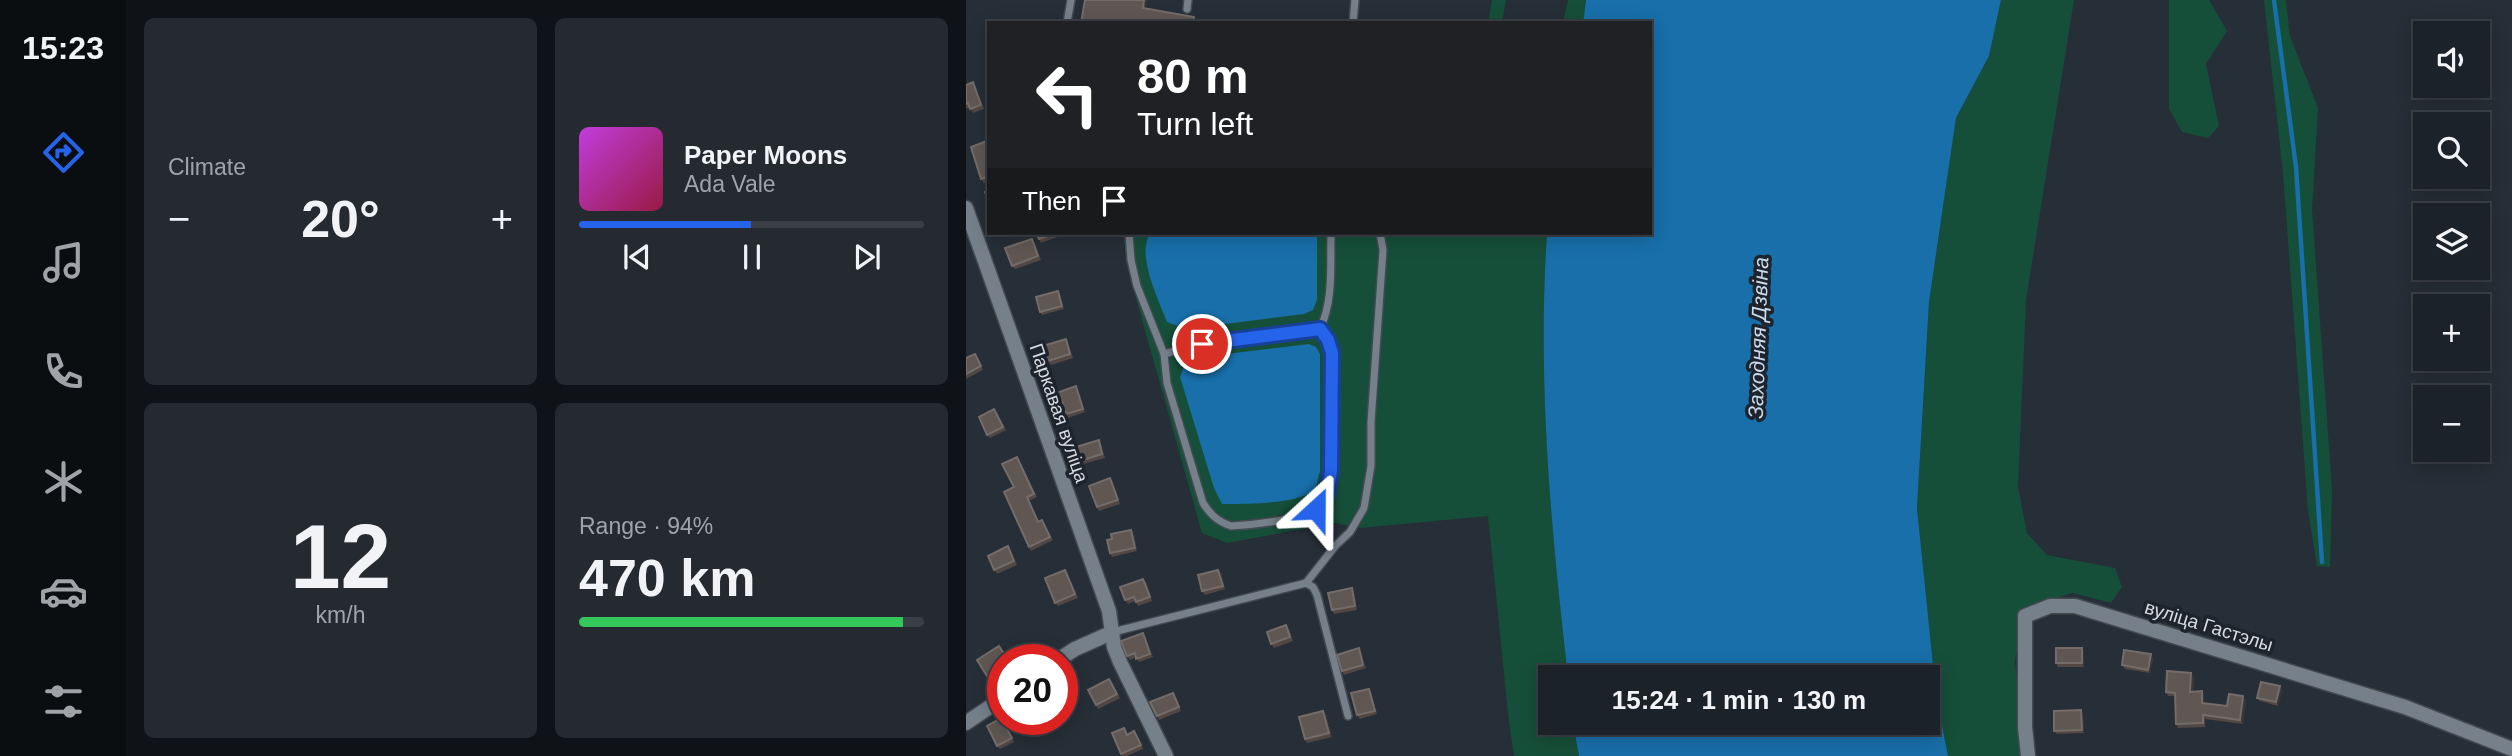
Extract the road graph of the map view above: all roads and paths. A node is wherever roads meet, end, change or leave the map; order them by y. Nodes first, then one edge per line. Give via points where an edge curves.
1 (1071, 0) edge
2 (1188, 0) edge
3 (1355, 0) edge
4 (1187, 9) dead end
5 (1067, 21) edge
6 (1353, 21) edge
7 (966, 208) edge
8 (1129, 235) edge
9 (1331, 235) edge
10 (1380, 235) edge
11 (1320, 329) junction
12 (1164, 354) junction
13 (1306, 583) junction
14 (1113, 632) junction
15 (1078, 648) edge
16 (987, 709) edge
17 (1348, 716) dead end
18 (966, 723) edge
19 (2512, 749) edge
20 (1166, 756) edge
21 (2028, 756) edge

1 - 5 lane
2 - 4 lane
3 - 6 lane
7 - 14 street, Паркавая вуліца
8 - 12 lane via 1137,286
9 - 11 lane via 1330,297
10 - 13 lane via 1371,466 1364,508 1350,532
11 - 12 lane via 1202,344
11 - 12 lane via 1332,353 1327,495 1307,514 1244,526 1220,522 1203,503 1167,383
13 - 14 lane
13 - 17 lane via 1317,595
14 - 15 street
14 - 20 street, Паркавая вуліца via 1120,662
16 - 18 street
19 - 21 street, вуліца Гастэлы via 2405,707 2075,606 2050,606 2025,616

